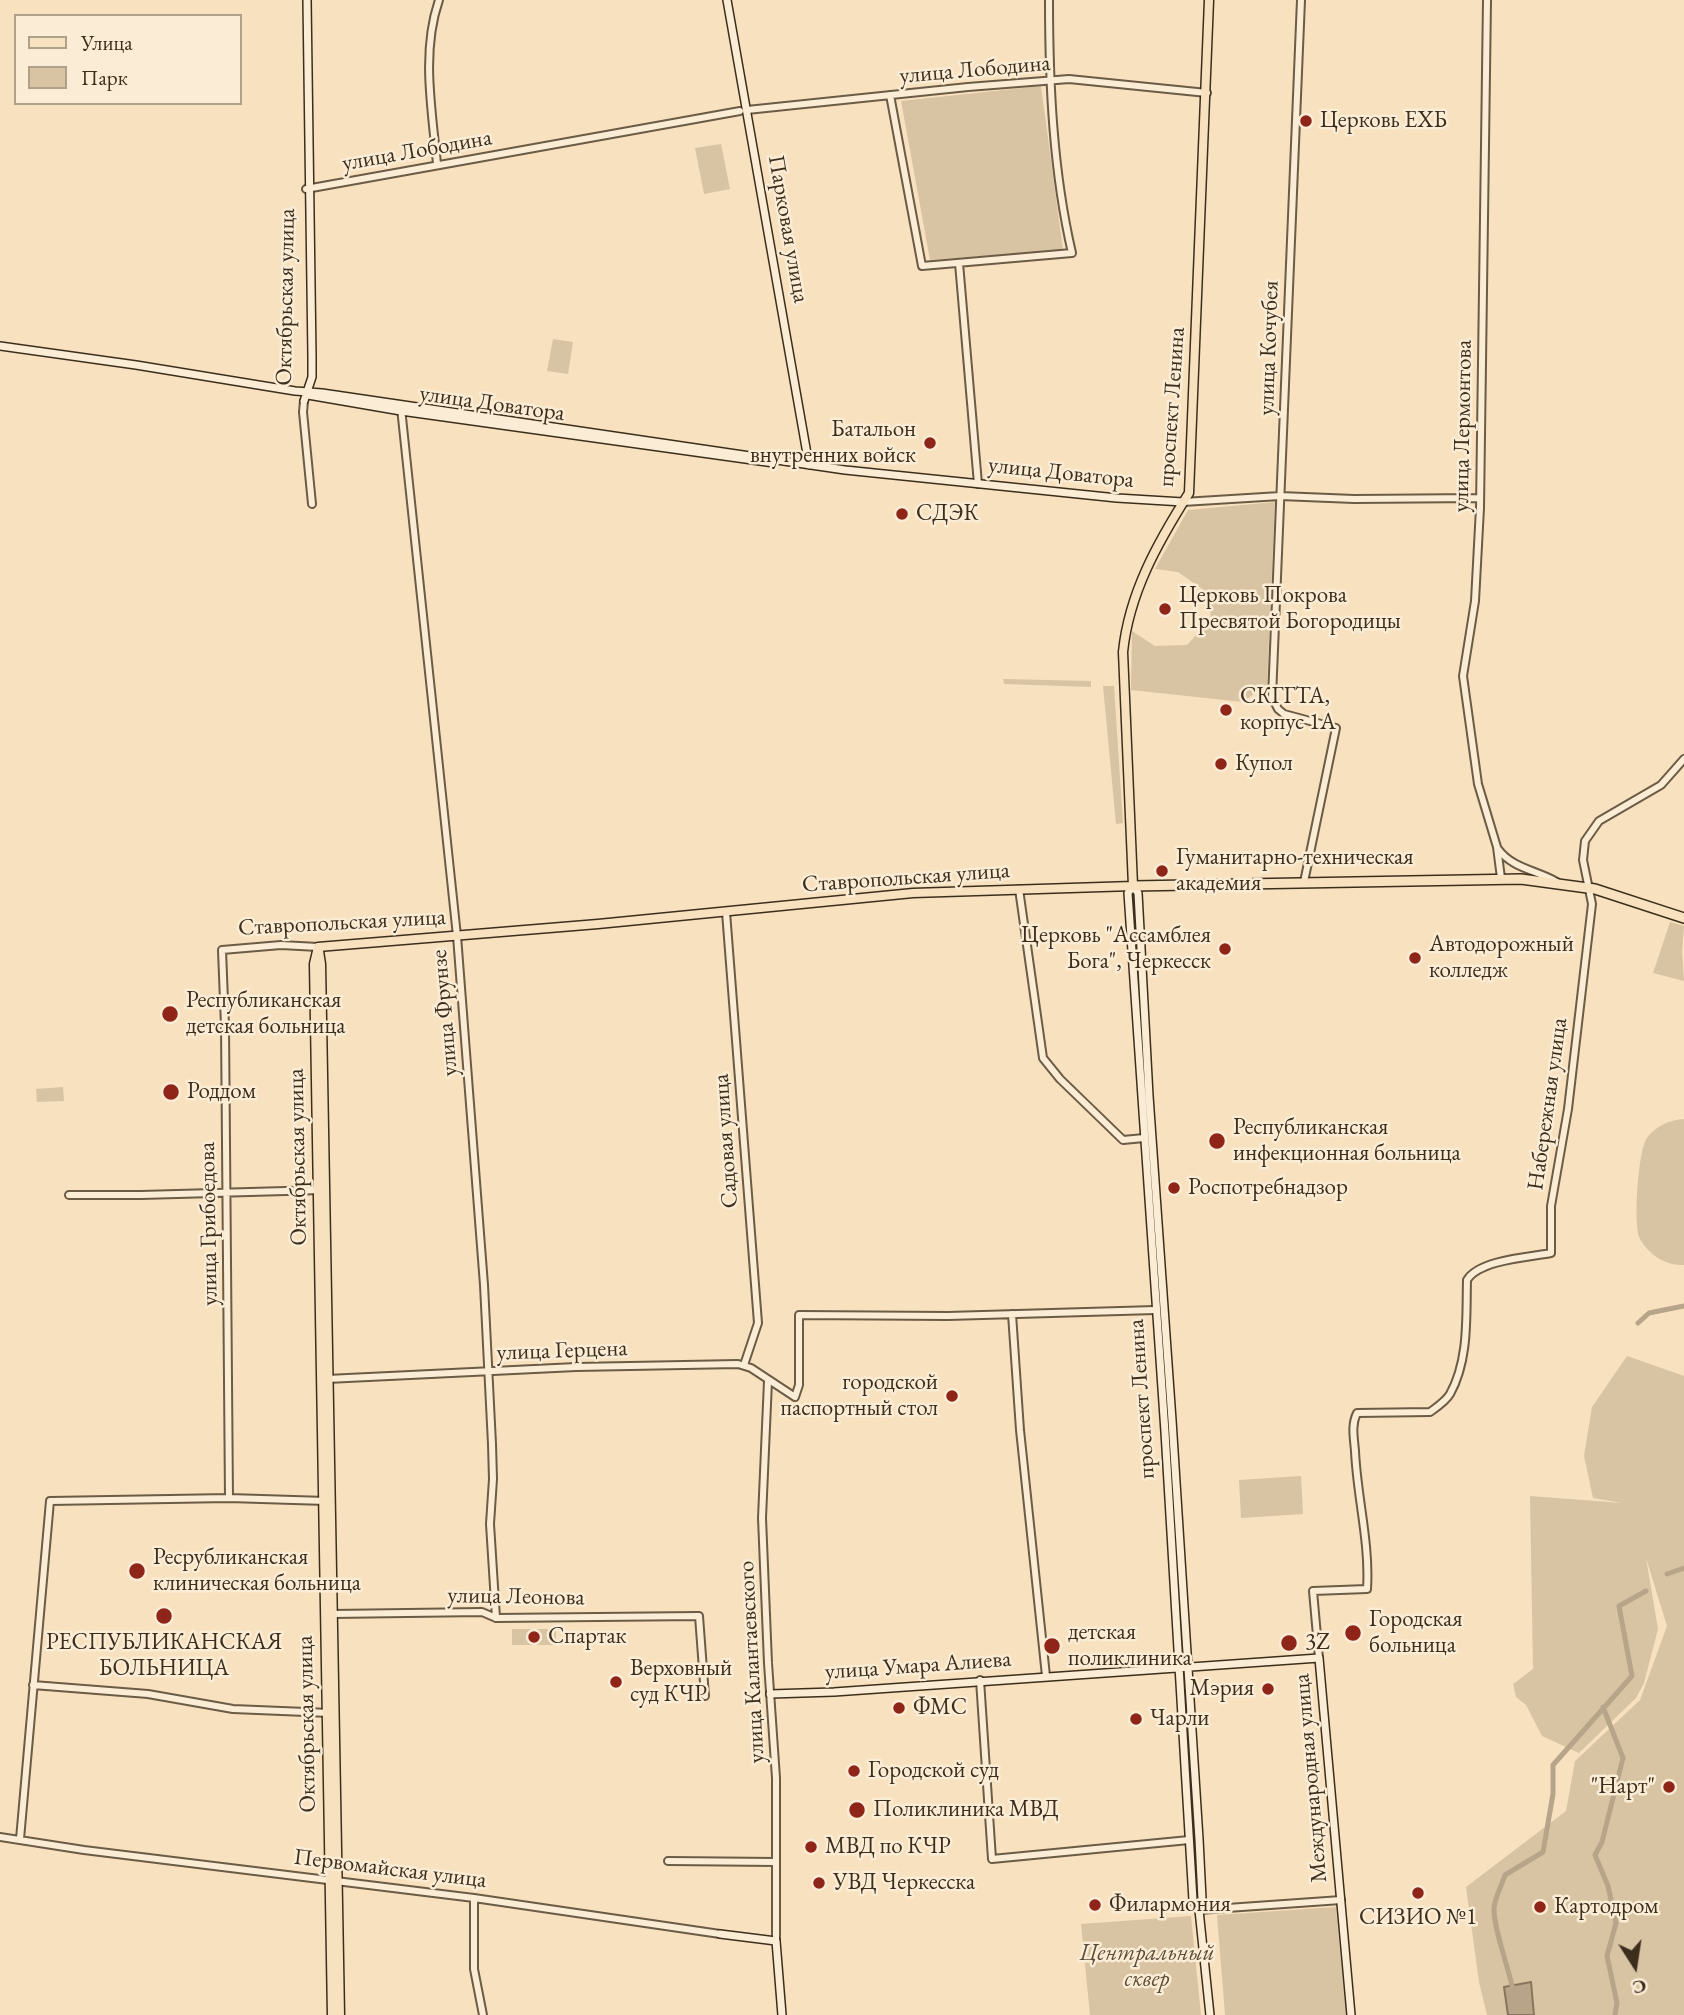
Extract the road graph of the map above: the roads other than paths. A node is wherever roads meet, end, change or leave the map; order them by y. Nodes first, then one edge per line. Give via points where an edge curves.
1 (305, 0) edge
2 (439, 0) edge
3 (727, 0) edge
4 (1049, 0) edge
5 (1209, 0) edge
6 (1301, 0) edge
7 (1487, 0) edge
8 (1049, 81) junction
9 (1207, 93) junction
10 (890, 95) junction
11 (743, 110) junction
12 (437, 164) junction
13 (308, 188) junction
14 (959, 263) junction
15 (0, 346) edge
16 (306, 395) junction
17 (401, 409) junction
18 (809, 466) junction
19 (978, 484) junction
20 (1280, 496) junction
21 (1479, 498) junction
22 (1183, 502) junction
23 (312, 503) dead end
24 (1684, 759) edge
25 (1497, 847) junction
26 (1501, 878) junction
27 (1304, 882) junction
28 (1557, 882) junction
29 (1133, 886) junction
30 (1019, 888) junction
31 (1593, 888) junction
32 (726, 912) junction
33 (1684, 915) edge
34 (457, 936) junction
35 (318, 947) junction
36 (222, 950) joint
37 (1144, 1139) junction
38 (321, 1190) junction
39 (226, 1191) junction
40 (68, 1195) dead end
41 (1155, 1310) junction
42 (1012, 1314) junction
43 (744, 1365) junction
44 (488, 1372) junction
45 (324, 1379) junction
46 (768, 1381) junction
47 (229, 1498) junction
48 (327, 1502) junction
49 (1367, 1589) joint
50 (332, 1614) junction
51 (496, 1618) junction
52 (1320, 1658) junction
53 (1188, 1667) junction
54 (1178, 1668) junction
55 (1046, 1676) junction
56 (980, 1680) junction
57 (33, 1685) junction
58 (770, 1694) junction
59 (705, 1696) dead end
60 (330, 1713) junction
61 (0, 1837) edge
62 (20, 1839) junction
63 (1189, 1840) junction
64 (668, 1861) dead end
65 (776, 1862) junction
66 (334, 1881) junction
67 (474, 1898) junction
68 (1341, 1900) junction
69 (1199, 1910) junction
70 (720, 1934) joint
71 (776, 1941) junction
72 (332, 2015) edge
73 (340, 2015) edge
74 (483, 2015) edge
75 (782, 2015) edge
76 (1210, 2015) edge
77 (1351, 2015) edge

1 - 13 main road, Октябрьская улица
2 - 12 street via 429,47
3 - 11 main road, Парковая улица
4 - 8 street
5 - 9 main road, проспект Ленина
6 - 20 street, улица Кочубея
7 - 21 street, улица Лермонтова
8 - 9 street, улица Лободина via 1069,79
8 - 10 street, улица Лободина
8 - 14 street via 1072,253
9 - 22 main road, проспект Ленина via 1190,479
10 - 11 street, улица Лободина
10 - 14 street via 922,265
11 - 12 street, улица Лободина
11 - 18 main road, Парковая улица
12 - 13 street, улица Лободина
13 - 16 main road, Октябрьская улица
14 - 19 street
15 - 16 main road, улица Доватора
16 - 17 main road, улица Доватора
16 - 23 street via 303,412
17 - 18 main road, улица Доватора
17 - 34 street, улица Фрунзе
18 - 19 main road, улица Доватора
19 - 22 main road, улица Доватора
20 - 21 street, улица Доватора
20 - 22 street, улица Доватора
20 - 27 street, улица Кочубея via 1272,697 1284,714 1335,728
21 - 25 street, улица Лермонтова via 1475,601 1463,676 1478,784
22 - 29 main road, проспект Ленина via 1144,574 1125,637
24 - 31 street, Набережная улица via 1661,785 1607,815 1593,828 1584,849 1585,875
25 - 26 street, улица Лермонтова
25 - 28 street via 1509,862
26 - 27 highway, Ставропольская улица
26 - 28 highway, Ставропольская улица
27 - 29 highway, Ставропольская улица
28 - 31 highway, Ставропольская улица
29 - 30 main road, Ставропольская улица
29 - 37 main road, проспект Ленина via 1128,893
29 - 53 main road, проспект Ленина via 1138,893
30 - 32 main road, Ставропольская улица via 913,893
30 - 37 street via 1043,1058 1123,1140
31 - 33 highway, Ставропольская улица via 1630,895
31 - 49 street, Набережная улица via 1568,1109 1551,1206 1551,1253 1509,1260 1472,1273 1467,1280 1466,1332 1458,1373 1450,1396 1438,1406 1430,1412 1357,1413 1353,1433
32 - 34 main road, Ставропольская улица
32 - 43 street, Садовая улица via 758,1323
34 - 35 main road, Ставропольская улица
34 - 44 street, улица Фрунзе
35 - 36 street, Ставропольская улица
35 - 38 main road, Октябрьская улица
36 - 39 street, улица Грибоедова
37 - 41 main road, проспект Ленина
38 - 39 street
38 - 45 main road, Октябрьская улица
39 - 40 street
39 - 47 street, улица Грибоедова
41 - 42 street
41 - 54 main road, проспект Ленина
42 - 46 street via 799,1315 795,1397
42 - 55 street
43 - 44 street, улица Герцена
43 - 46 street
44 - 45 street, улица Герцена
44 - 51 street, улица Фрунзе
45 - 48 main road, Октябрьская улица
46 - 58 street, улица Калантаевского via 762,1517
47 - 48 street
47 - 57 street via 50,1501
48 - 50 main road, Октябрьская улица
48 - 60 main road, Октябрьская улица
49 - 52 street, Международная улица via 1313,1591
50 - 51 street, улица Леонова via 482,1612
50 - 60 main road, Октябрьская улица
51 - 59 street, улица Леонова via 699,1615
52 - 53 main road, улица Умара Алиева
52 - 68 main road, Международная улица
53 - 54 main road, улица Умара Алиева
53 - 69 main road, проспект Ленина
54 - 55 main road, улица Умара Алиева
54 - 63 main road, проспект Ленина
55 - 56 main road, улица Умара Алиева
56 - 58 main road, улица Умара Алиева
56 - 63 street via 992,1859
57 - 60 street via 148,1694 218,1707
57 - 62 street
58 - 65 street, улица Калантаевского
60 - 66 main road, Октябрьская улица
61 - 62 street, Первомайская улица
62 - 66 street, Первомайская улица
63 - 69 main road, проспект Ленина via 1193,1900
64 - 65 street
65 - 71 street, улица Калантаевского
66 - 67 street, Первомайская улица
66 - 72 main road, Октябрьская улица
66 - 73 main road, Октябрьская улица
67 - 70 street, Первомайская улица
67 - 74 street via 474,1969
68 - 69 street
68 - 77 main road, Международная улица
69 - 76 main road, проспект Ленина
70 - 71 main road, Первомайская улица
71 - 75 main road

